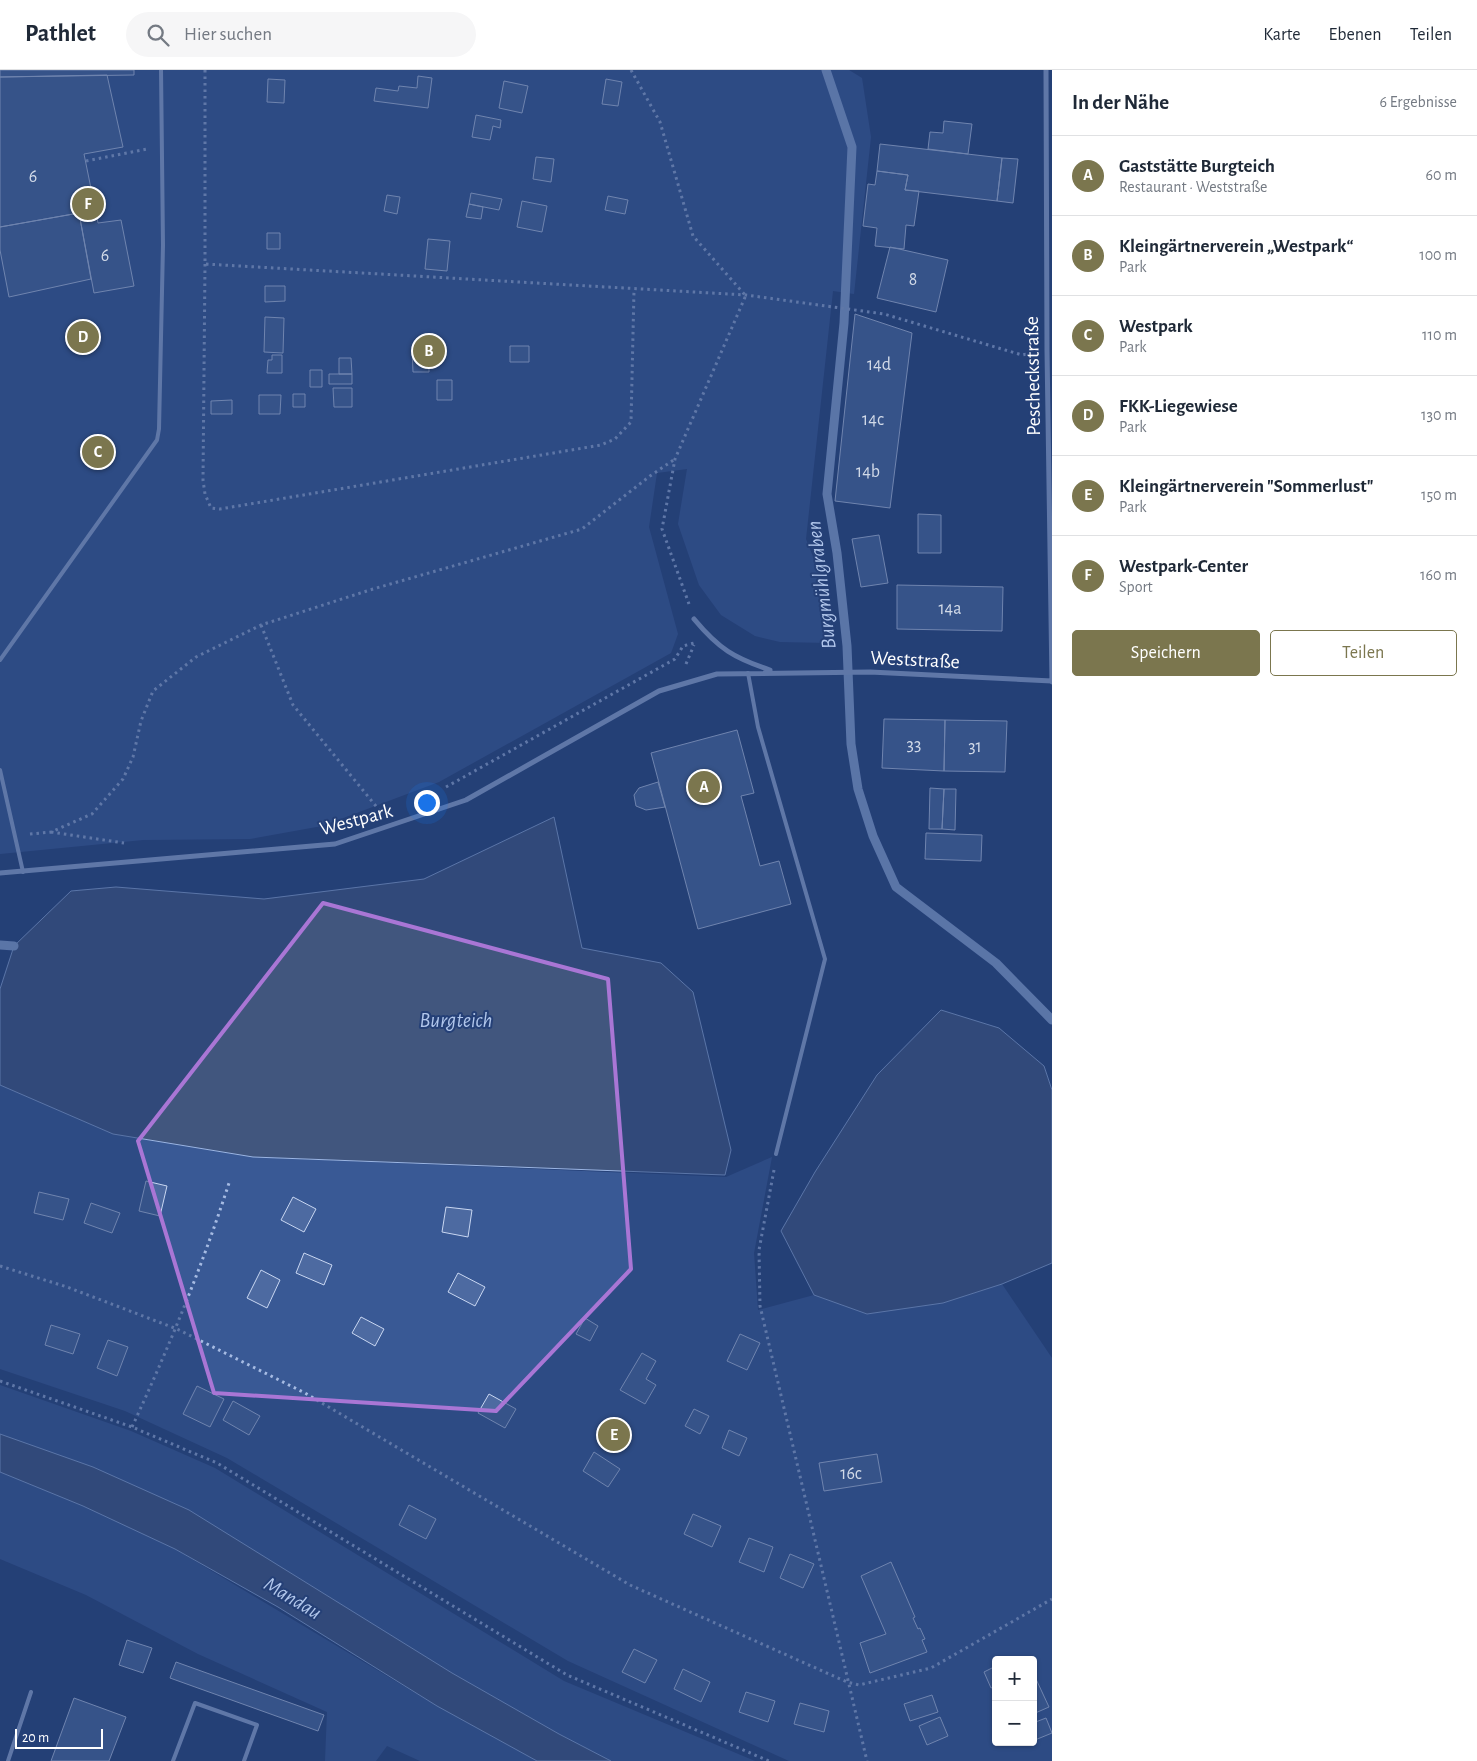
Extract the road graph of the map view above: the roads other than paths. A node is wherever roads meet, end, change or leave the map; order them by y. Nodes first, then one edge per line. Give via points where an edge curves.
1 (161, 70) edge
2 (1046, 70) edge
3 (1049, 349) edge
4 (694, 619) road end
5 (0, 660) edge
6 (776, 672) junction
7 (748, 673) junction
8 (1052, 681) edge
9 (659, 692) joint
10 (0, 770) edge
11 (23, 872) junction
12 (0, 873) edge
13 (776, 1154) road end
14 (31, 1692) dead end
15 (8, 1761) edge
16 (173, 1761) edge
17 (244, 1761) edge

1 - 5 lane via 163,245 159,429 156,440
2 - 3 street, Pescheckstraße
3 - 8 street, Pescheckstraße
4 - 6 street, Weststraße via 730,655
6 - 7 street, Weststraße
6 - 8 street, Weststraße via 870,672
7 - 9 street, Weststraße via 716,674
7 - 13 lane via 758,727 825,959
9 - 11 street, Westpark via 466,800 336,844
10 - 11 lane
11 - 12 street, Westpark
14 - 15 lane
16 - 17 lane via 195,1703 258,1725

